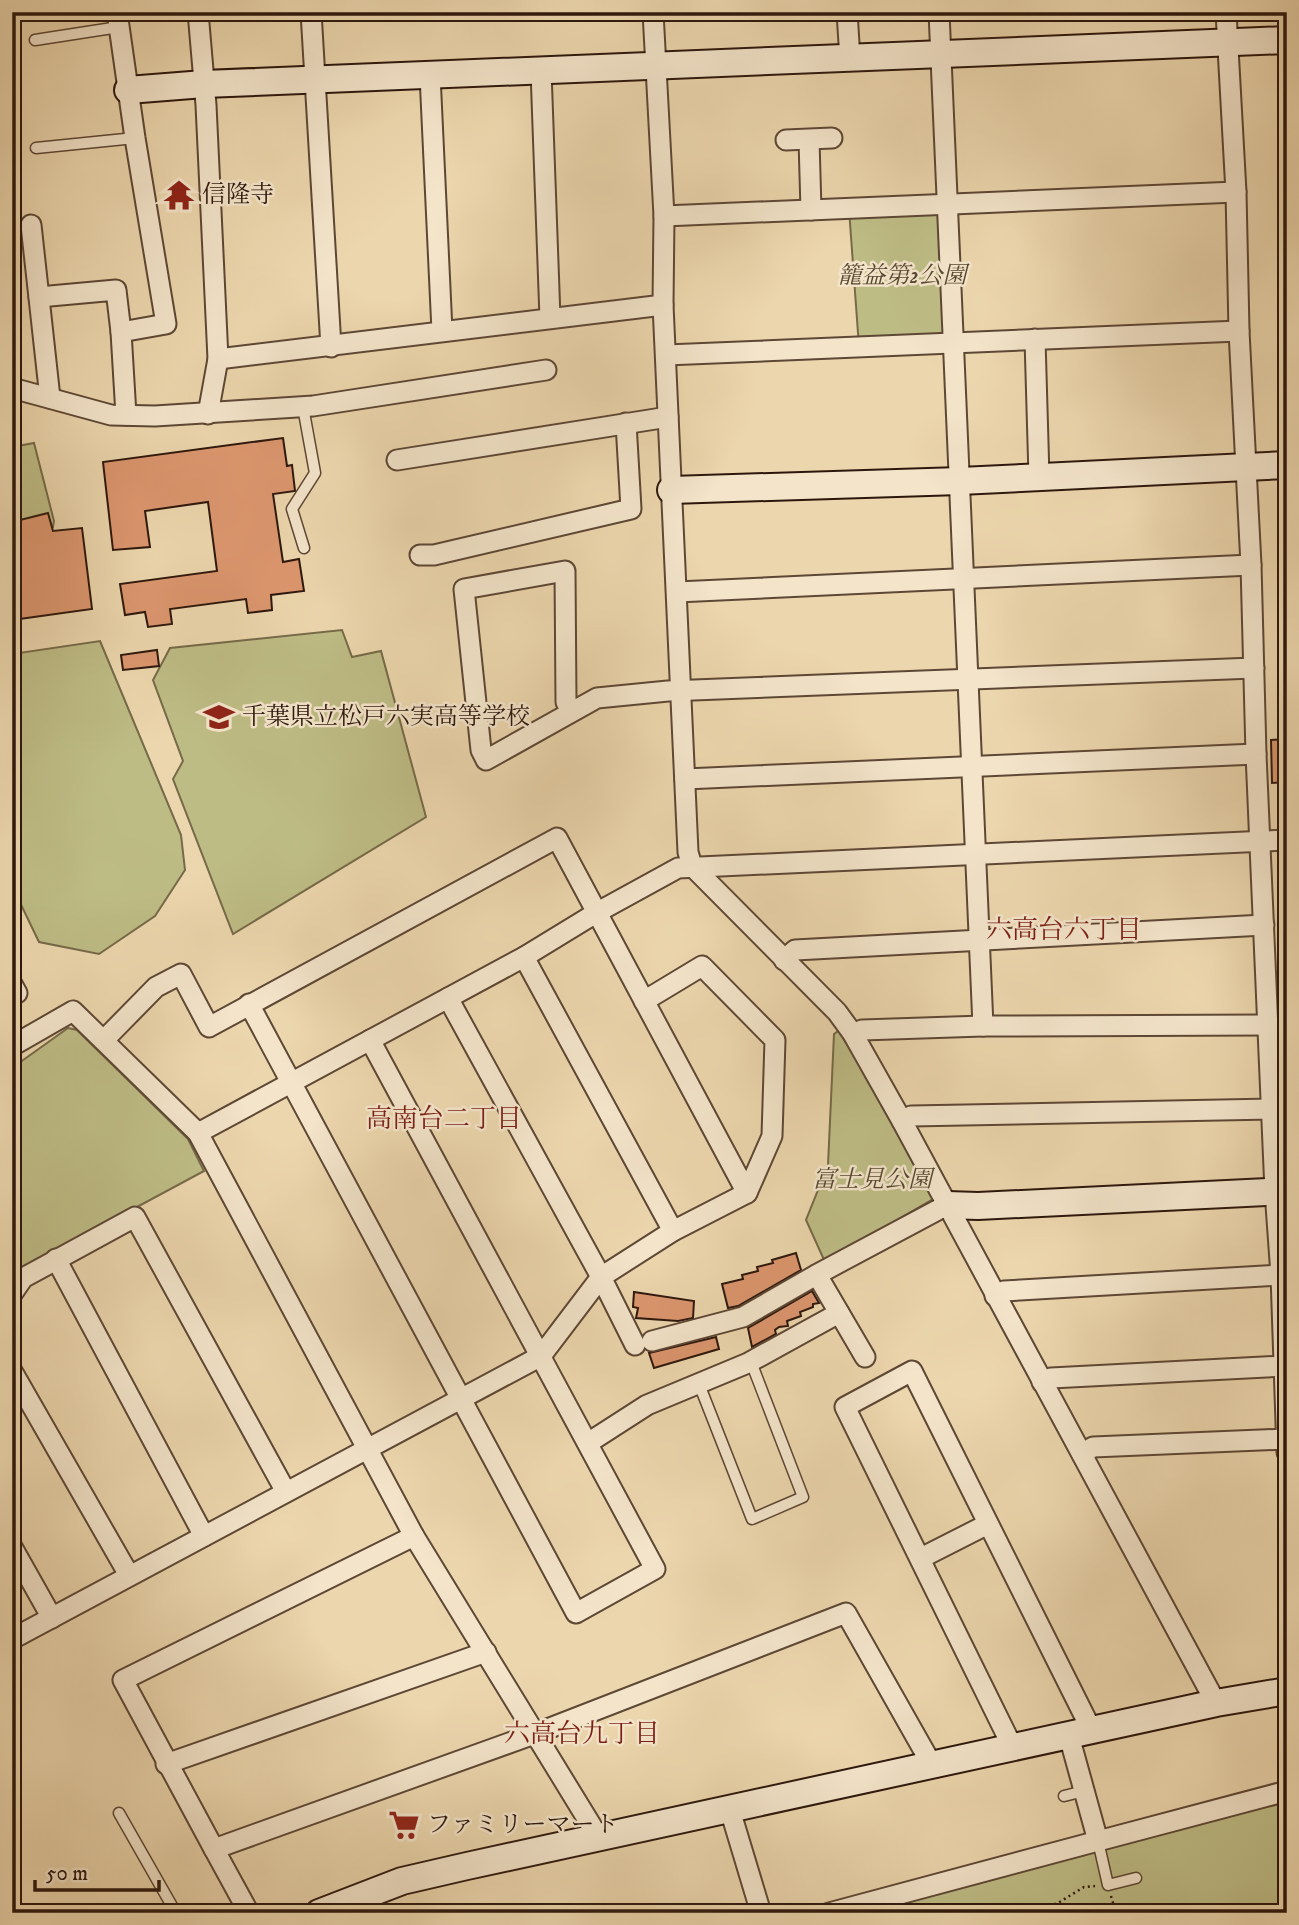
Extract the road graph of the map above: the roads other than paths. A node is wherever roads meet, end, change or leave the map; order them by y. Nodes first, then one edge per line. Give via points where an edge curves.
1 (198, 12) edge
2 (311, 12) edge
3 (653, 12) edge
4 (847, 12) edge
5 (939, 12) edge
6 (1227, 12) edge
7 (118, 20) edge
8 (35, 40) dead end
9 (1287, 40) edge
10 (1228, 43) junction
11 (941, 55) junction
12 (850, 59) junction
13 (655, 67) junction
14 (541, 71) junction
15 (430, 75) junction
16 (316, 81) junction
17 (204, 84) junction
18 (128, 90) junction
19 (135, 138) junction
20 (832, 138) dead end
21 (786, 140) dead end
22 (809, 140) junction
23 (36, 148) dead end
24 (1236, 192) junction
25 (947, 205) junction
26 (811, 210) junction
27 (664, 216) junction
28 (31, 225) dead end
29 (39, 297) junction
30 (663, 305) junction
31 (550, 318) junction
32 (442, 331) junction
33 (1239, 331) junction
34 (121, 332) junction
35 (1035, 339) junction
36 (953, 343) junction
37 (331, 347) junction
38 (666, 355) junction
39 (218, 359) junction
40 (547, 370) dead end
41 (12, 388) edge
42 (50, 398) junction
43 (303, 407) junction
44 (208, 414) junction
45 (126, 415) junction
46 (668, 417) junction
47 (626, 424) junction
48 (397, 460) dead end
49 (1287, 465) edge
50 (1246, 467) junction
51 (1039, 477) junction
52 (960, 481) junction
53 (671, 490) junction
54 (304, 548) dead end
55 (420, 555) dead end
56 (1251, 565) junction
57 (964, 580) junction
58 (677, 592) junction
59 (1254, 668) junction
60 (967, 679) junction
61 (680, 691) junction
62 (571, 712) junction
63 (1256, 754) junction
64 (972, 765) junction
65 (685, 779) junction
66 (1287, 840) edge
67 (1261, 841) junction
68 (975, 853) junction
69 (692, 866) junction
70 (596, 913) junction
71 (1264, 925) junction
72 (979, 940) junction
73 (524, 957) junction
74 (784, 960) junction
75 (12, 984) edge
76 (12, 996) edge
77 (448, 998) junction
78 (643, 1001) junction
79 (249, 1004) junction
80 (1268, 1025) junction
81 (984, 1026) junction
82 (853, 1034) junction
83 (104, 1040) junction
84 (370, 1040) junction
85 (12, 1046) edge
86 (292, 1083) junction
87 (1272, 1109) junction
88 (902, 1121) junction
89 (198, 1133) junction
90 (1281, 1191) edge
91 (747, 1193) junction
92 (947, 1205) junction
93 (673, 1231) junction
94 (56, 1259) junction
95 (817, 1275) junction
96 (1281, 1275) junction
97 (601, 1277) junction
98 (12, 1294) edge
99 (995, 1296) junction
100 (839, 1313) junction
101 (541, 1356) junction
102 (865, 1357) dead end
103 (751, 1362) junction
104 (1284, 1366) junction
105 (12, 1371) edge
106 (1042, 1382) junction
107 (699, 1384) junction
108 (461, 1400) junction
109 (1286, 1439) edge
110 (588, 1443) junction
111 (367, 1450) junction
112 (1287, 1452) edge
113 (1082, 1454) junction
114 (286, 1492) junction
115 (988, 1524) junction
116 (204, 1536) junction
117 (414, 1536) junction
118 (12, 1547) edge
119 (921, 1558) junction
120 (129, 1575) junction
121 (52, 1618) junction
122 (12, 1639) edge
123 (485, 1652) junction
124 (1287, 1691) edge
125 (1216, 1703) junction
126 (537, 1733) junction
127 (1081, 1734) junction
128 (1013, 1748) junction
129 (166, 1764) junction
130 (932, 1765) junction
131 (1084, 1791) junction
132 (1287, 1791) edge
133 (1063, 1796) dead end
134 (730, 1810) junction
135 (119, 1813) dead end
136 (599, 1838) junction
137 (1098, 1841) junction
138 (214, 1849) junction
139 (1136, 1878) dead end
140 (176, 1913) edge
141 (249, 1913) edge
142 (319, 1913) edge
143 (761, 1913) edge
144 (829, 1913) edge

1 - 17 street
2 - 16 street
3 - 13 street
4 - 12 street
5 - 11 street
6 - 10 street
7 - 8 lane
7 - 18 street
9 - 10 street
10 - 11 street
10 - 24 street
11 - 12 street
11 - 25 street
12 - 13 street
13 - 14 street
13 - 27 street
14 - 15 street
14 - 31 street
15 - 16 street
15 - 32 street
16 - 17 street
16 - 37 street
17 - 18 street
17 - 39 street
18 - 19 street
19 - 23 lane
19 - 34 street via 166,324
20 - 22 street
21 - 22 street
22 - 26 street
24 - 25 street
24 - 33 street
25 - 26 street
25 - 36 street
26 - 27 street
27 - 30 street
28 - 29 street
29 - 34 street via 116,290
29 - 42 street
30 - 31 street
30 - 38 street
31 - 32 street
32 - 37 street
33 - 35 street
33 - 50 street
34 - 45 street
35 - 36 street
35 - 51 street
36 - 38 street
36 - 52 street
37 - 39 street
38 - 46 street
39 - 44 street
40 - 43 street
41 - 42 street
42 - 45 street
43 - 44 street
43 - 54 lane via 315,473 292,509
44 - 45 street
46 - 47 street
46 - 53 street
47 - 48 street
47 - 55 street via 631,509
49 - 50 street
50 - 51 street
50 - 56 street
51 - 52 street
52 - 53 street
52 - 57 street
53 - 58 street
56 - 57 street
56 - 59 street
57 - 58 street
57 - 60 street
58 - 61 street
59 - 60 street
59 - 63 street
60 - 61 street
60 - 64 street
61 - 62 street via 597,698
61 - 65 street
62 - 62 street via 566,702 565,571 464,589 481,750 486,760
63 - 64 street
63 - 67 street
64 - 65 street
64 - 68 street
65 - 69 street
66 - 67 street
67 - 68 street
67 - 71 street
68 - 69 street
68 - 72 street
69 - 70 street via 678,868
69 - 74 street
70 - 73 street
70 - 78 street
70 - 79 street via 557,838
71 - 72 street
71 - 80 street
72 - 74 street via 795,950
72 - 81 street
73 - 77 street
73 - 93 street
74 - 82 street
75 - 76 street via 17,993
77 - 84 street
77 - 97 street
78 - 91 street
78 - 91 street via 702,966 775,1040 772,1136
79 - 83 street via 209,1027 181,974 156,987
79 - 86 street
80 - 81 street
80 - 87 street
81 - 82 street
82 - 88 street
83 - 85 street via 73,1011
83 - 89 street
84 - 86 street
84 - 101 street
86 - 89 street
86 - 108 street
87 - 88 street via 911,1116
87 - 90 street
88 - 92 street
89 - 111 street
90 - 92 street
90 - 96 street
91 - 93 street
92 - 95 street
92 - 99 street
93 - 97 street
94 - 98 street via 23,1278
94 - 114 street via 135,1217
94 - 116 street
95 - 97 street via 743,1317 643,1343
95 - 100 street
96 - 99 street via 1004,1291
96 - 104 street
97 - 101 street
99 - 106 street
100 - 102 street
100 - 103 street
101 - 108 street
101 - 110 street
103 - 107 street
103 - 107 lane via 803,1497 752,1519
104 - 106 street
104 - 109 street
105 - 120 street
106 - 113 street
107 - 110 street via 647,1405
108 - 110 street via 576,1613 655,1569
108 - 111 street
109 - 112 street
109 - 113 street via 1093,1447
111 - 114 street
111 - 117 street
113 - 125 street
114 - 116 street
115 - 119 street
115 - 119 street via 912,1371 845,1407
115 - 127 street
116 - 120 street
117 - 123 street
117 - 129 street via 123,1681
118 - 121 street
119 - 128 street
120 - 121 street
121 - 122 street
123 - 126 street
123 - 129 street
124 - 125 street
125 - 127 street
126 - 130 street via 846,1613
126 - 136 street
126 - 138 street
127 - 128 street
127 - 131 street
128 - 130 street
129 - 138 street
130 - 134 street
131 - 133 lane
131 - 137 street
132 - 137 street
134 - 136 street
134 - 143 street
135 - 140 lane
136 - 142 street via 402,1881
137 - 139 lane via 1108,1885
137 - 144 street
138 - 141 street

